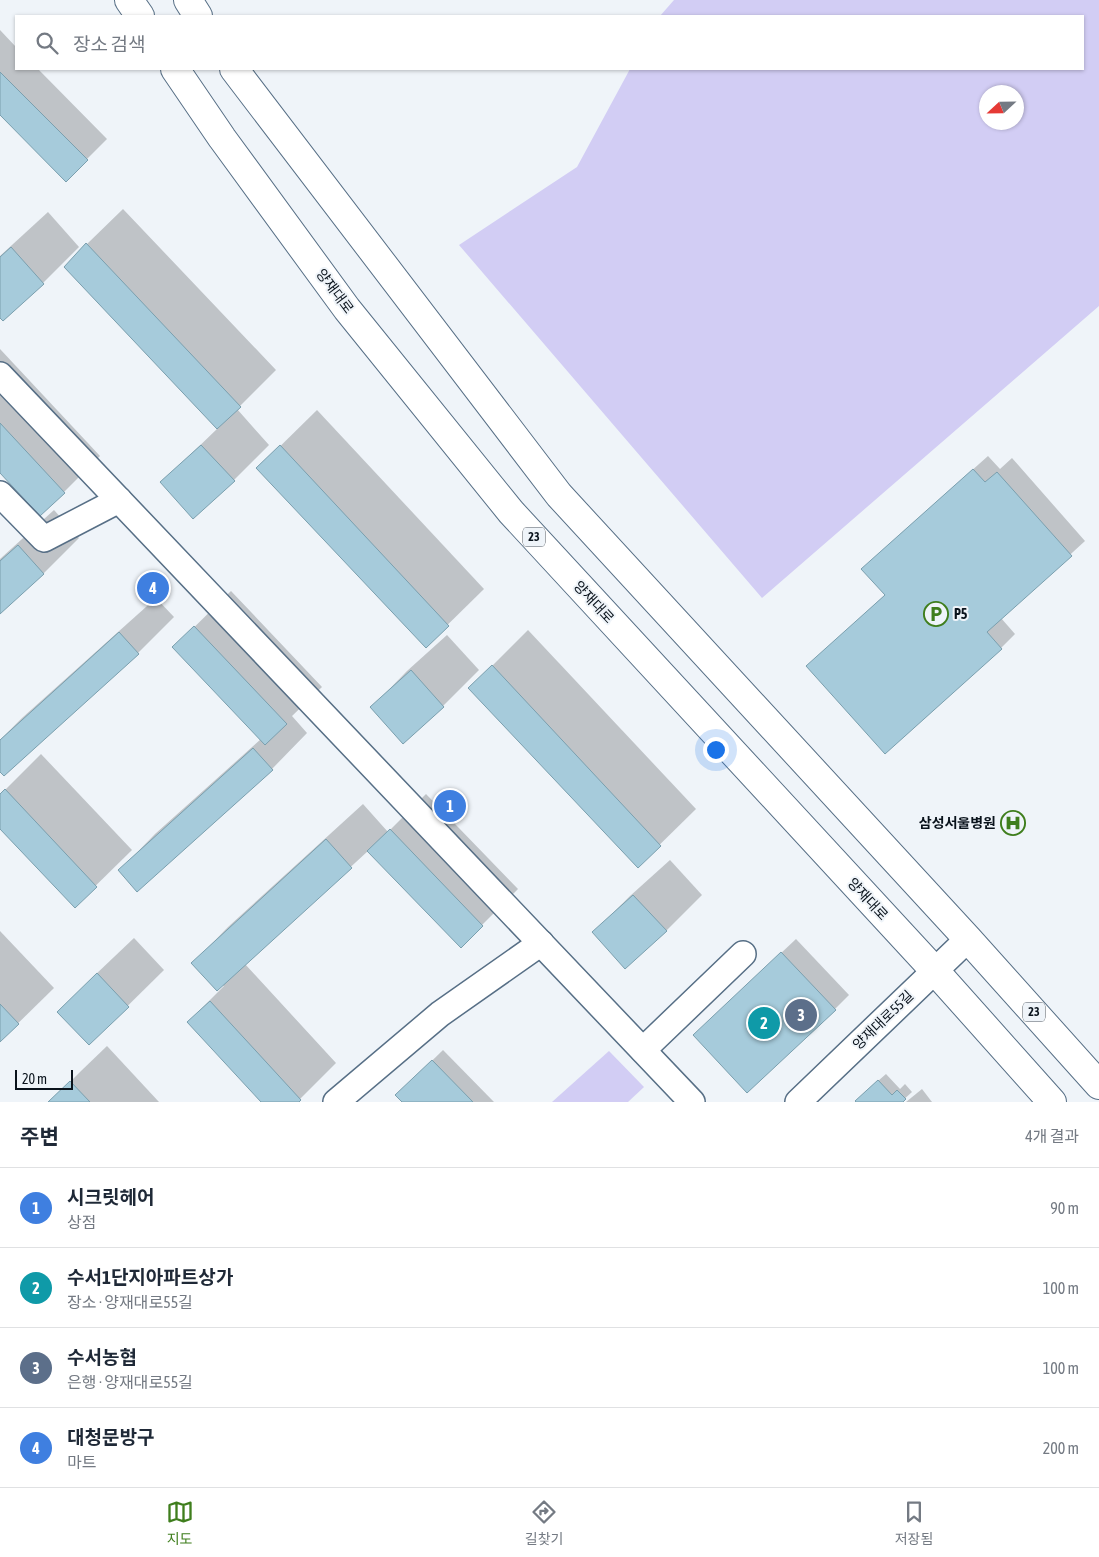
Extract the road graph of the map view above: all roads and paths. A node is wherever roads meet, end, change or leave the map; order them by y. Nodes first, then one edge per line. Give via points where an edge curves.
1 (129, 0) edge
2 (188, 0) edge
3 (139, 15) edge
4 (197, 15) edge
5 (176, 70) edge
6 (235, 70) edge
7 (0, 375) edge
8 (0, 494) edge
9 (119, 500) junction
10 (968, 939) junction
11 (541, 942) junction
12 (743, 954) dead end
13 (935, 971) junction
14 (643, 1050) junction
15 (1099, 1085) edge
16 (813, 1097) edge
17 (336, 1102) edge
18 (692, 1102) edge
19 (1052, 1102) edge

1 - 3 main road
2 - 4 main road
5 - 13 main road, 양재대로 / 23 via 347,309 511,512
6 - 10 main road, 23 via 558,495
7 - 9 street
8 - 9 street via 44,538
9 - 11 street
10 - 13 street, 양재대로55길
10 - 15 main road, 23
11 - 14 street
11 - 17 street via 440,1014
12 - 14 street
13 - 16 street, 양재대로55길
13 - 19 main road, 양재대로 / 23
14 - 18 street

